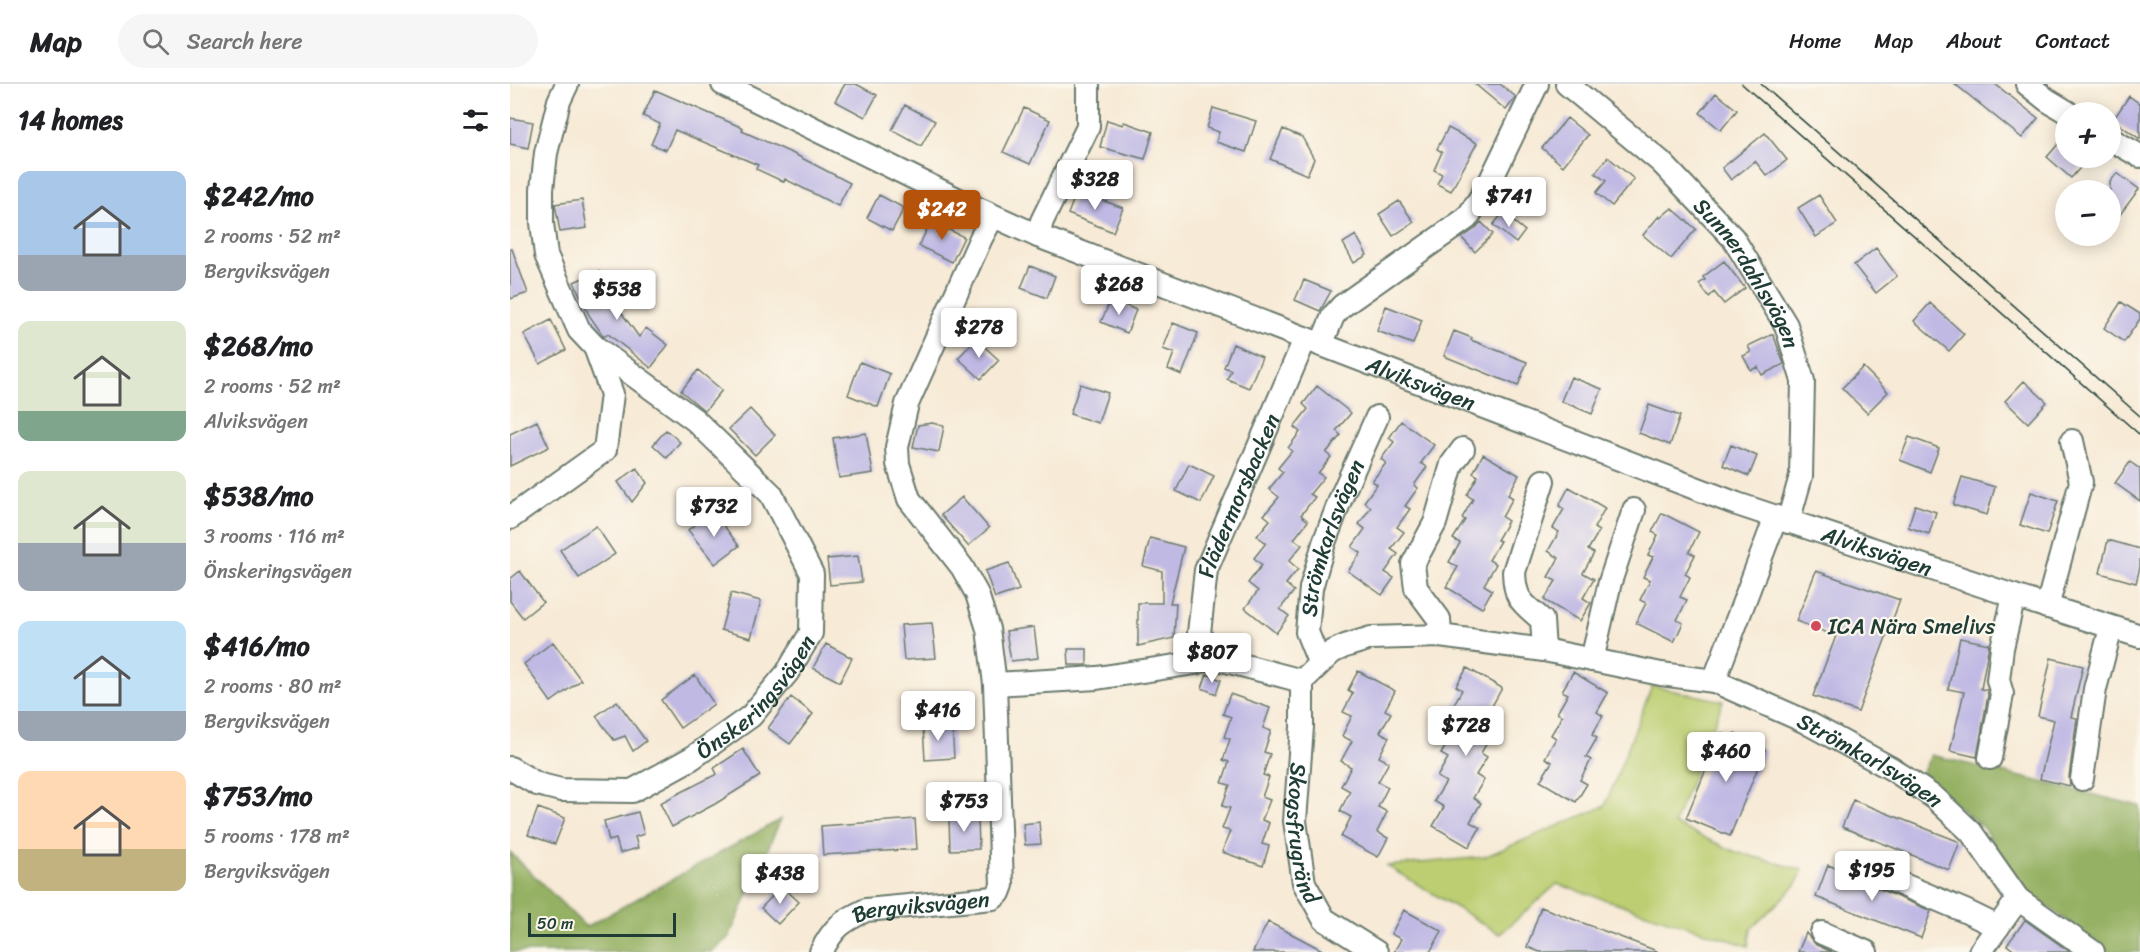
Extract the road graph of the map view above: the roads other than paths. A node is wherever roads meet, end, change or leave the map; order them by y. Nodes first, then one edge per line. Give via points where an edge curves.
1 (567, 84) edge
2 (723, 84) edge
3 (1088, 84) edge
4 (1537, 84) edge
5 (1567, 84) edge
6 (2027, 84) edge
7 (2055, 105) edge
8 (2121, 145) edge
9 (2140, 156) edge
10 (993, 216) junction
11 (1038, 236) junction
12 (1313, 342) junction
13 (595, 347) junction
14 (1377, 417) dead end
15 (2073, 441) dead end
16 (1462, 449) dead end
17 (1543, 481) dead end
18 (1634, 510) dead end
19 (510, 518) edge
20 (1782, 520) junction
21 (2014, 596) junction
22 (2047, 607) junction
23 (2110, 628) junction
24 (1440, 636) junction
25 (2140, 636) edge
26 (1544, 650) junction
27 (1211, 657) junction
28 (1592, 660) junction
29 (1319, 662) junction
30 (1302, 681) junction
31 (1714, 681) junction
32 (995, 684) junction
33 (1990, 758) dead end
34 (510, 768) edge
35 (2082, 779) dead end
36 (1856, 864) dead end
37 (2019, 899) junction
38 (1998, 927) junction
39 (1822, 933) dead end
40 (821, 952) edge
41 (1376, 952) edge
42 (1866, 952) edge
43 (1980, 952) edge
44 (2093, 952) edge

1 - 13 street, Önskeringsvägen via 558,101 546,153 542,223 546,255 579,330
2 - 10 street, Alviksvägen
3 - 11 street via 1088,127
4 - 12 street, Flädermorsbacken via 1487,188 1467,218 1342,306
5 - 20 street, Sunnerdahlsvägen via 1661,162 1733,238 1786,325 1803,381 1801,476
6 - 7 street
8 - 9 street
10 - 11 street, Alviksvägen
10 - 32 street, Bergviksvägen via 907,404 897,447 909,499 962,567 977,594 988,629
11 - 12 street, Alviksvägen
12 - 20 street, Alviksvägen
12 - 27 street, Flädermorsbacken via 1206,570 1199,633
13 - 19 street, Önskeringsvägen via 612,394 605,450
13 - 34 street, Önskeringsvägen via 694,420 771,494 812,574 811,633 787,673 751,716 692,758 632,791 561,790 537,784
14 - 29 street, Strömkarlsvägen via 1342,495 1311,588 1307,632
15 - 22 street via 2081,482
16 - 24 street via 1452,464 1435,523 1413,564 1416,588 1439,619
17 - 26 street via 1514,572 1518,598 1542,620
18 - 28 street via 1610,582
20 - 21 street, Alviksvägen
20 - 31 street, Sunnerdahlsvägen
21 - 22 street, Alviksvägen
21 - 33 street via 2002,648 1998,680 2002,694
22 - 23 street, Alviksvägen
23 - 25 street, Alviksvägen
23 - 35 street via 2095,689
24 - 26 street, Strömkarlsvägen
24 - 29 street, Strömkarlsvägen via 1371,639 1332,652
26 - 28 street, Strömkarlsvägen
27 - 30 street
27 - 32 street via 1195,663 1097,678
28 - 31 street, Strömkarlsvägen
29 - 30 street, Strömkarlsvägen
30 - 41 street, Skogsfrugränd via 1295,821 1304,883 1324,919
31 - 37 street, Strömkarlsvägen via 1804,721 1892,769 1935,798 1971,832
32 - 40 street, Bergviksvägen via 1002,885 999,892 993,898 866,910 831,931
36 - 38 street
37 - 38 street
37 - 44 street, Strömkarlsvägen
38 - 43 street
39 - 42 street

